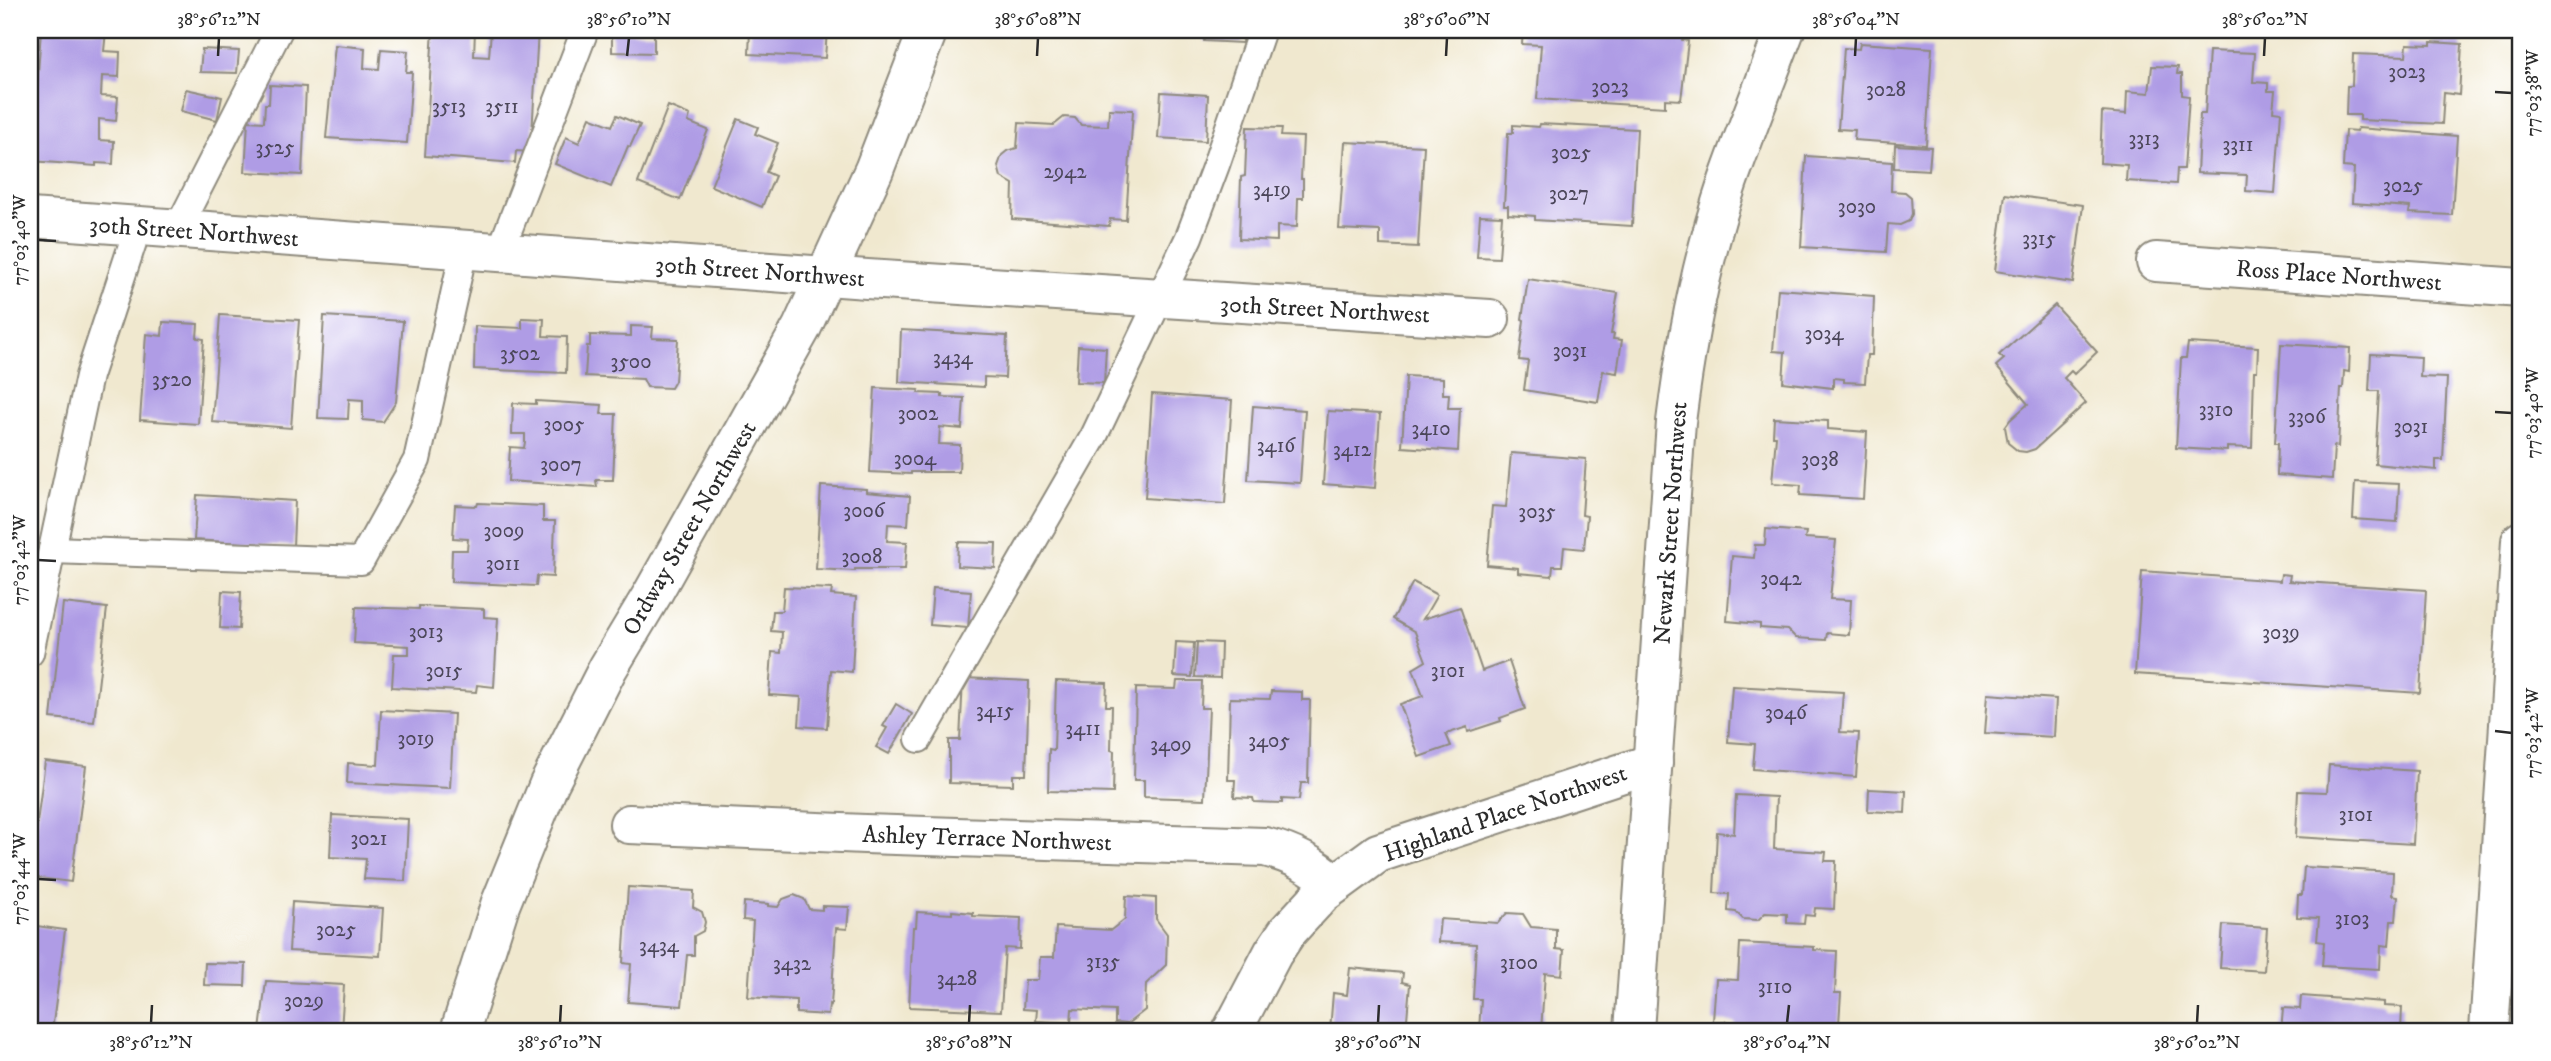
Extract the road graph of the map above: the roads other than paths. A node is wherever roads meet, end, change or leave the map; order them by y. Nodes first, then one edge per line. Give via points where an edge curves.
1 (279, 30) edge
2 (585, 30) edge
3 (928, 30) edge
4 (1262, 30) edge
5 (1785, 30) edge
6 (30, 218) edge
7 (138, 227) junction
8 (177, 230) junction
9 (482, 251) junction
10 (2156, 262) dead end
11 (826, 277) junction
12 (2521, 288) edge
13 (1159, 299) junction
14 (1490, 319) dead end
15 (2521, 541) edge
16 (52, 550) junction
17 (30, 653) edge
18 (919, 739) dead end
19 (1653, 763) junction
20 (629, 824) dead end
21 (2510, 875) edge
22 (1335, 884) junction
23 (460, 1031) edge
24 (1232, 1031) edge
25 (1634, 1031) edge
26 (2489, 1031) edge

1 - 8 lane
2 - 9 lane
3 - 11 street, Ordway Street Northwest via 874,170
4 - 13 lane via 1212,177
5 - 19 street, Newark Street Northwest via 1728,182 1683,365
6 - 7 street, 30th Street Northwest
7 - 8 street, 30th Street Northwest
7 - 16 lane via 89,376
8 - 9 street, 30th Street Northwest
9 - 11 street, 30th Street Northwest
9 - 16 lane via 417,460 361,561
10 - 12 street, Ross Place Northwest
11 - 13 street, 30th Street Northwest
11 - 23 street, Ordway Street Northwest via 783,363 568,745 503,895
13 - 14 street, 30th Street Northwest
13 - 18 lane via 1094,436
15 - 21 street
16 - 17 lane
19 - 22 street, Highland Place Northwest via 1378,853
19 - 25 street, Newark Street Northwest
20 - 22 street, Ashley Terrace Northwest via 1265,847 1299,857
21 - 26 street
22 - 24 street, Highland Place Northwest via 1309,906 1273,953

